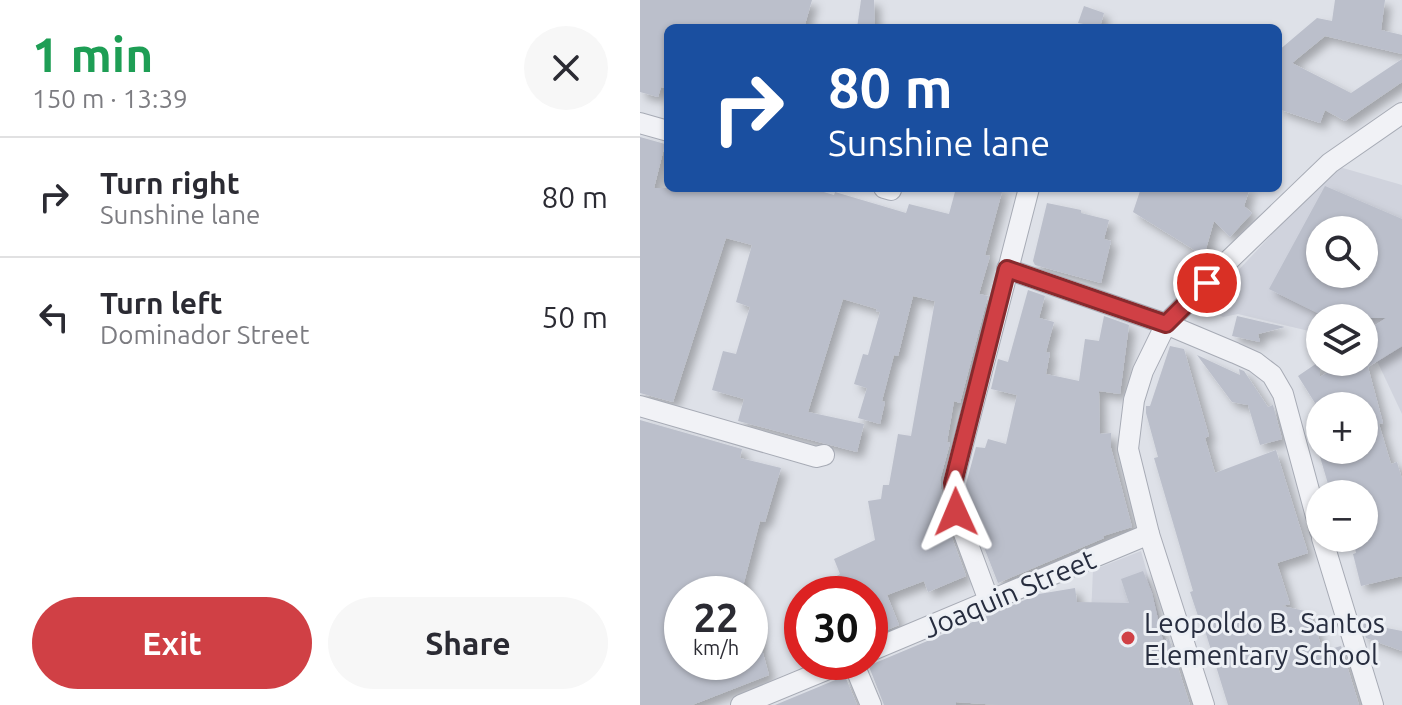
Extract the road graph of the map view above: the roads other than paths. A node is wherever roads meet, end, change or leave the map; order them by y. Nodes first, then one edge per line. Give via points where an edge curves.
1 (1402, 113) edge
2 (640, 123) edge
3 (664, 130) edge
4 (1028, 192) edge
5 (1007, 269) junction
6 (1166, 324) junction
7 (640, 406) edge
8 (824, 455) dead end
9 (1306, 480) edge
10 (1149, 534) junction
11 (1326, 552) edge
12 (989, 601) junction
13 (888, 643) edge
14 (801, 680) edge
15 (861, 680) edge
16 (741, 705) edge
17 (871, 705) edge
18 (1204, 705) edge
19 (1373, 705) edge

1 - 6 street via 1330,163
2 - 3 street
4 - 5 street
5 - 6 street
5 - 12 street via 953,483 956,512
6 - 9 street via 1255,362 1272,375 1283,394
6 - 10 street via 1143,371 1130,424 1128,449
7 - 8 street
10 - 12 street, Joaquin Street
10 - 18 street
11 - 19 street
12 - 13 street, Joaquin Street
14 - 16 street
15 - 17 street

